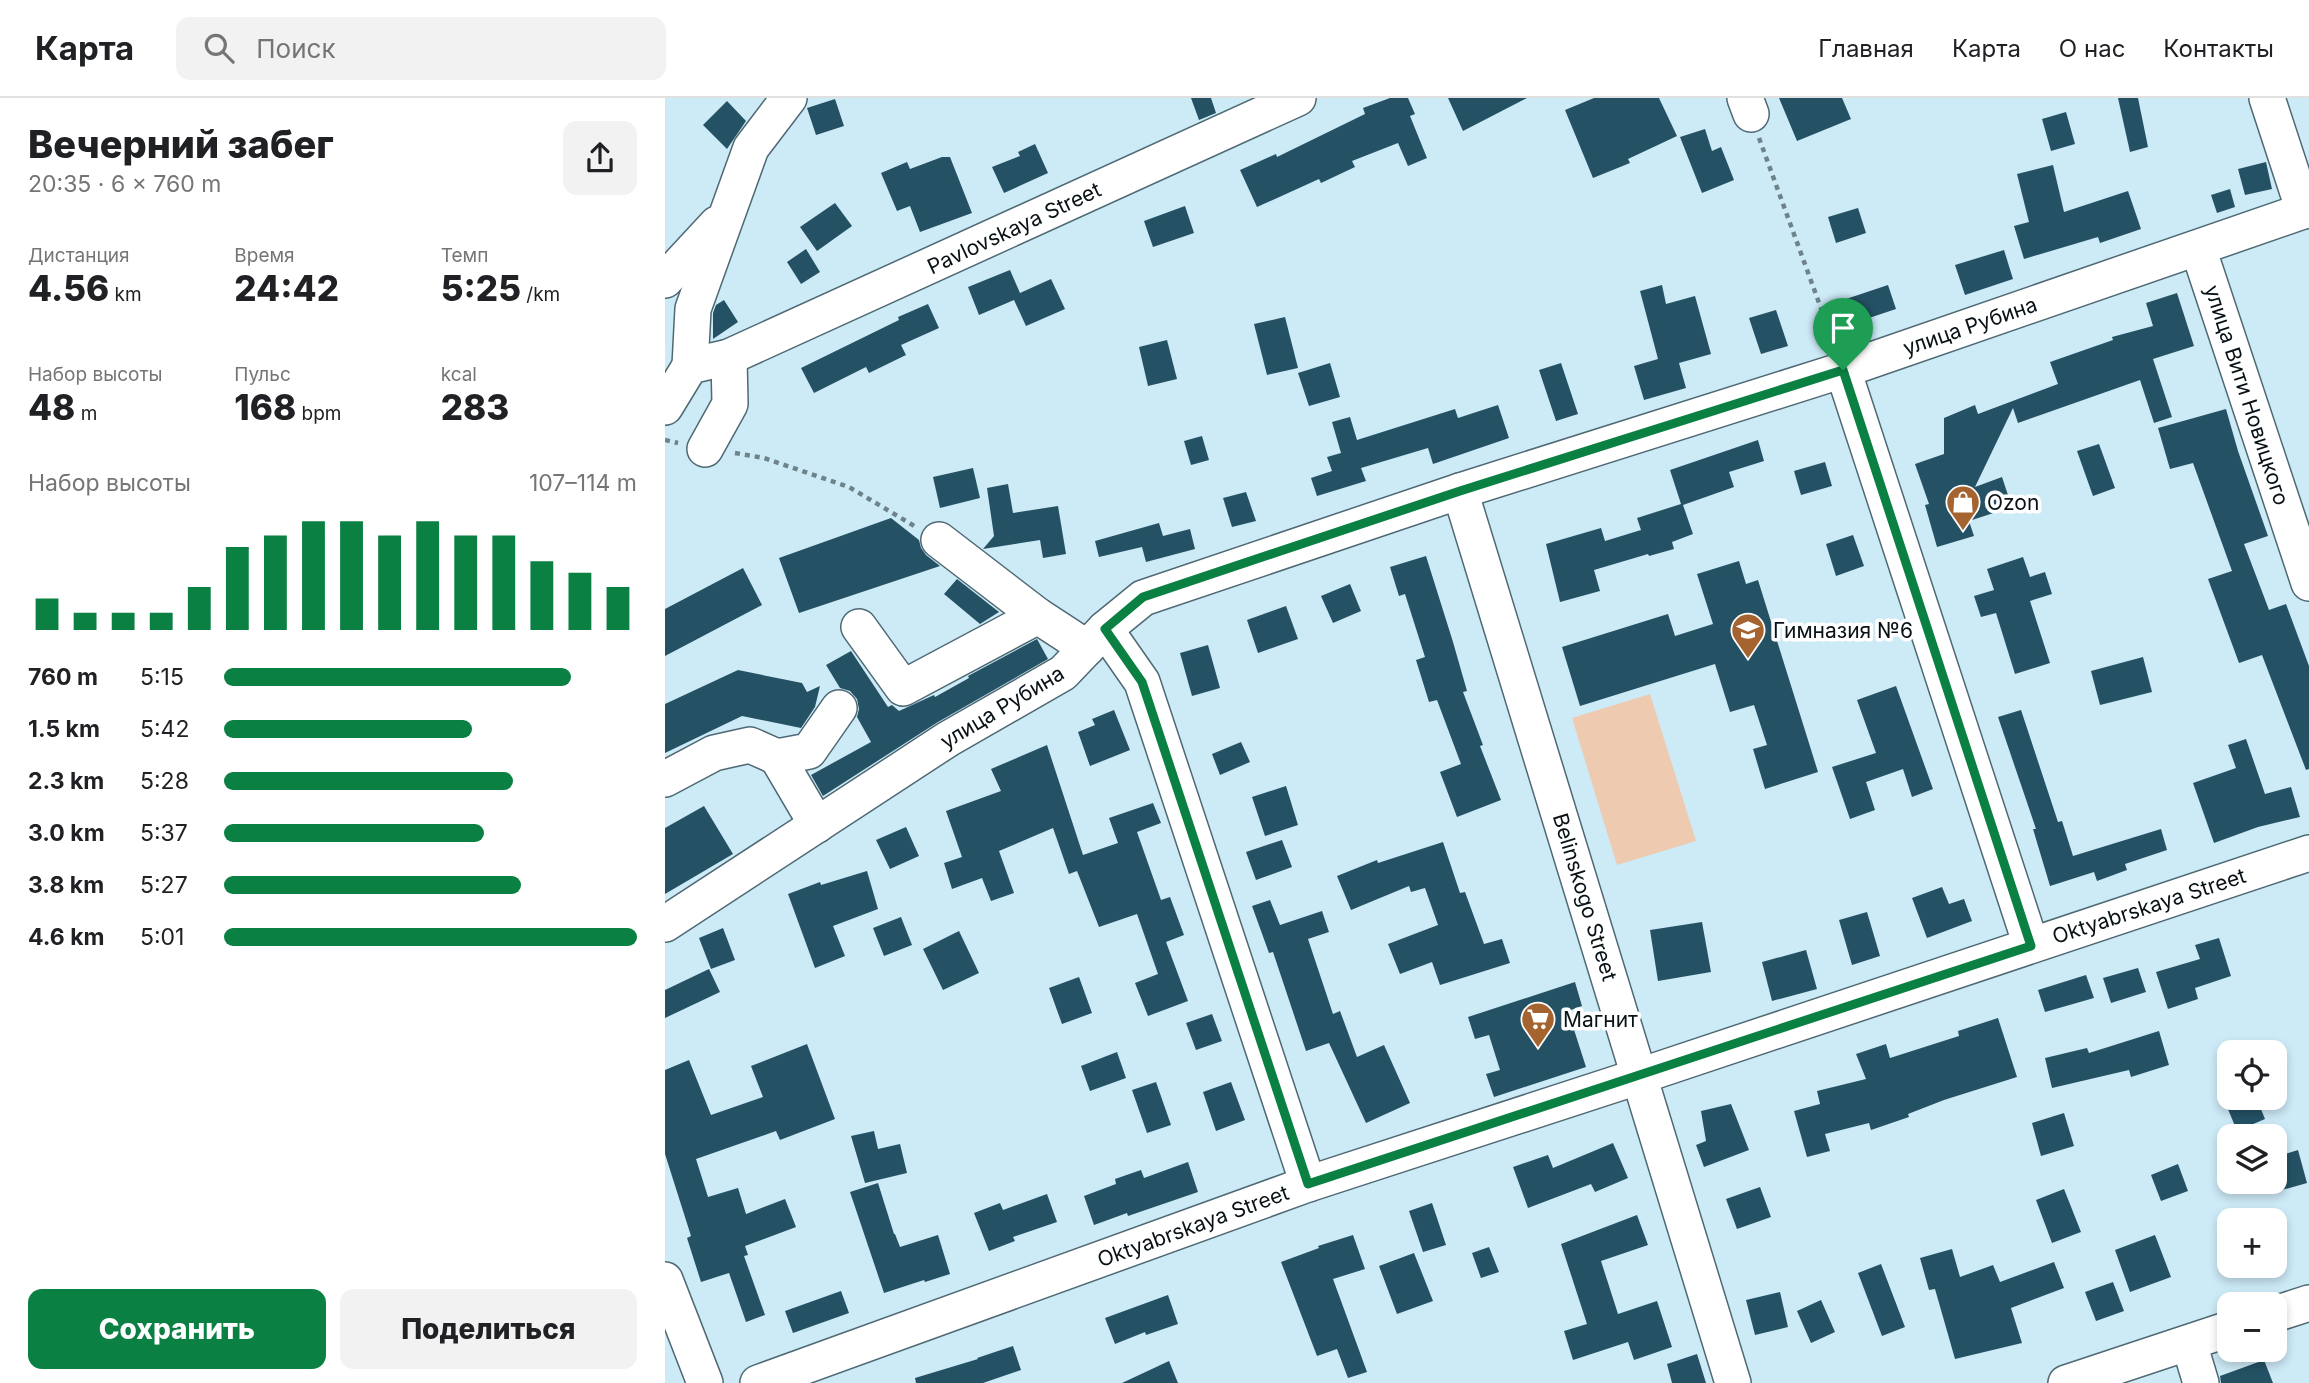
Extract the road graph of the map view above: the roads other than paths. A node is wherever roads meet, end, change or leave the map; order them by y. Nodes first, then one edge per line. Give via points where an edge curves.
1 (789, 98) edge
2 (1298, 98) edge
3 (2267, 98) edge
4 (2307, 210) edge
5 (729, 211) junction
6 (2198, 248) junction
7 (665, 280) edge
8 (729, 358) junction
9 (690, 366) junction
10 (1843, 370) junction
11 (665, 407) edge
12 (705, 449) road end
13 (1460, 491) junction
14 (939, 540) road end
15 (2309, 583) edge
16 (1038, 617) junction
17 (859, 627) dead end
18 (1096, 638) junction
19 (839, 708) dead end
20 (777, 757) junction
21 (665, 779) edge
22 (817, 825) junction
23 (2309, 853) edge
24 (665, 924) edge
25 (2031, 946) junction
26 (1640, 1076) junction
27 (1308, 1184) junction
28 (665, 1280) edge
29 (2309, 1303) edge
30 (2287, 1310) edge
31 (2217, 1333) edge
32 (2189, 1343) junction
33 (705, 1383) edge
34 (758, 1383) edge
35 (1733, 1383) edge
36 (2066, 1383) edge
37 (2200, 1383) edge

1 - 5 street via 751,148
2 - 8 street, Pavlovskaya Street
3 - 4 street
4 - 6 street, улица Рубина
5 - 7 street
5 - 9 street via 693,309
6 - 10 street, улица Рубина
6 - 15 street, улица Вити Новицкого
8 - 9 street, Pavlovskaya Street
8 - 12 street via 730,404
9 - 11 street
10 - 13 street, улица Рубина
10 - 25 street
13 - 18 street, улица Рубина via 1143,597
13 - 26 street, Belinskogo Street
14 - 16 street
16 - 17 street via 903,688
16 - 18 street
18 - 22 street, улица Рубина via 1063,673 948,739
18 - 27 street via 1142,682
19 - 20 street via 809,751
20 - 21 street via 750,745 714,753
20 - 22 street
22 - 24 street, улица Рубина
23 - 25 street, Oktyabrskaya Street
25 - 26 street, Oktyabrskaya Street
26 - 27 street, Oktyabrskaya Street
26 - 35 street, Belinskogo Street
27 - 34 street, Oktyabrskaya Street
28 - 33 street
29 - 30 street
31 - 32 street
32 - 36 street
32 - 37 street

